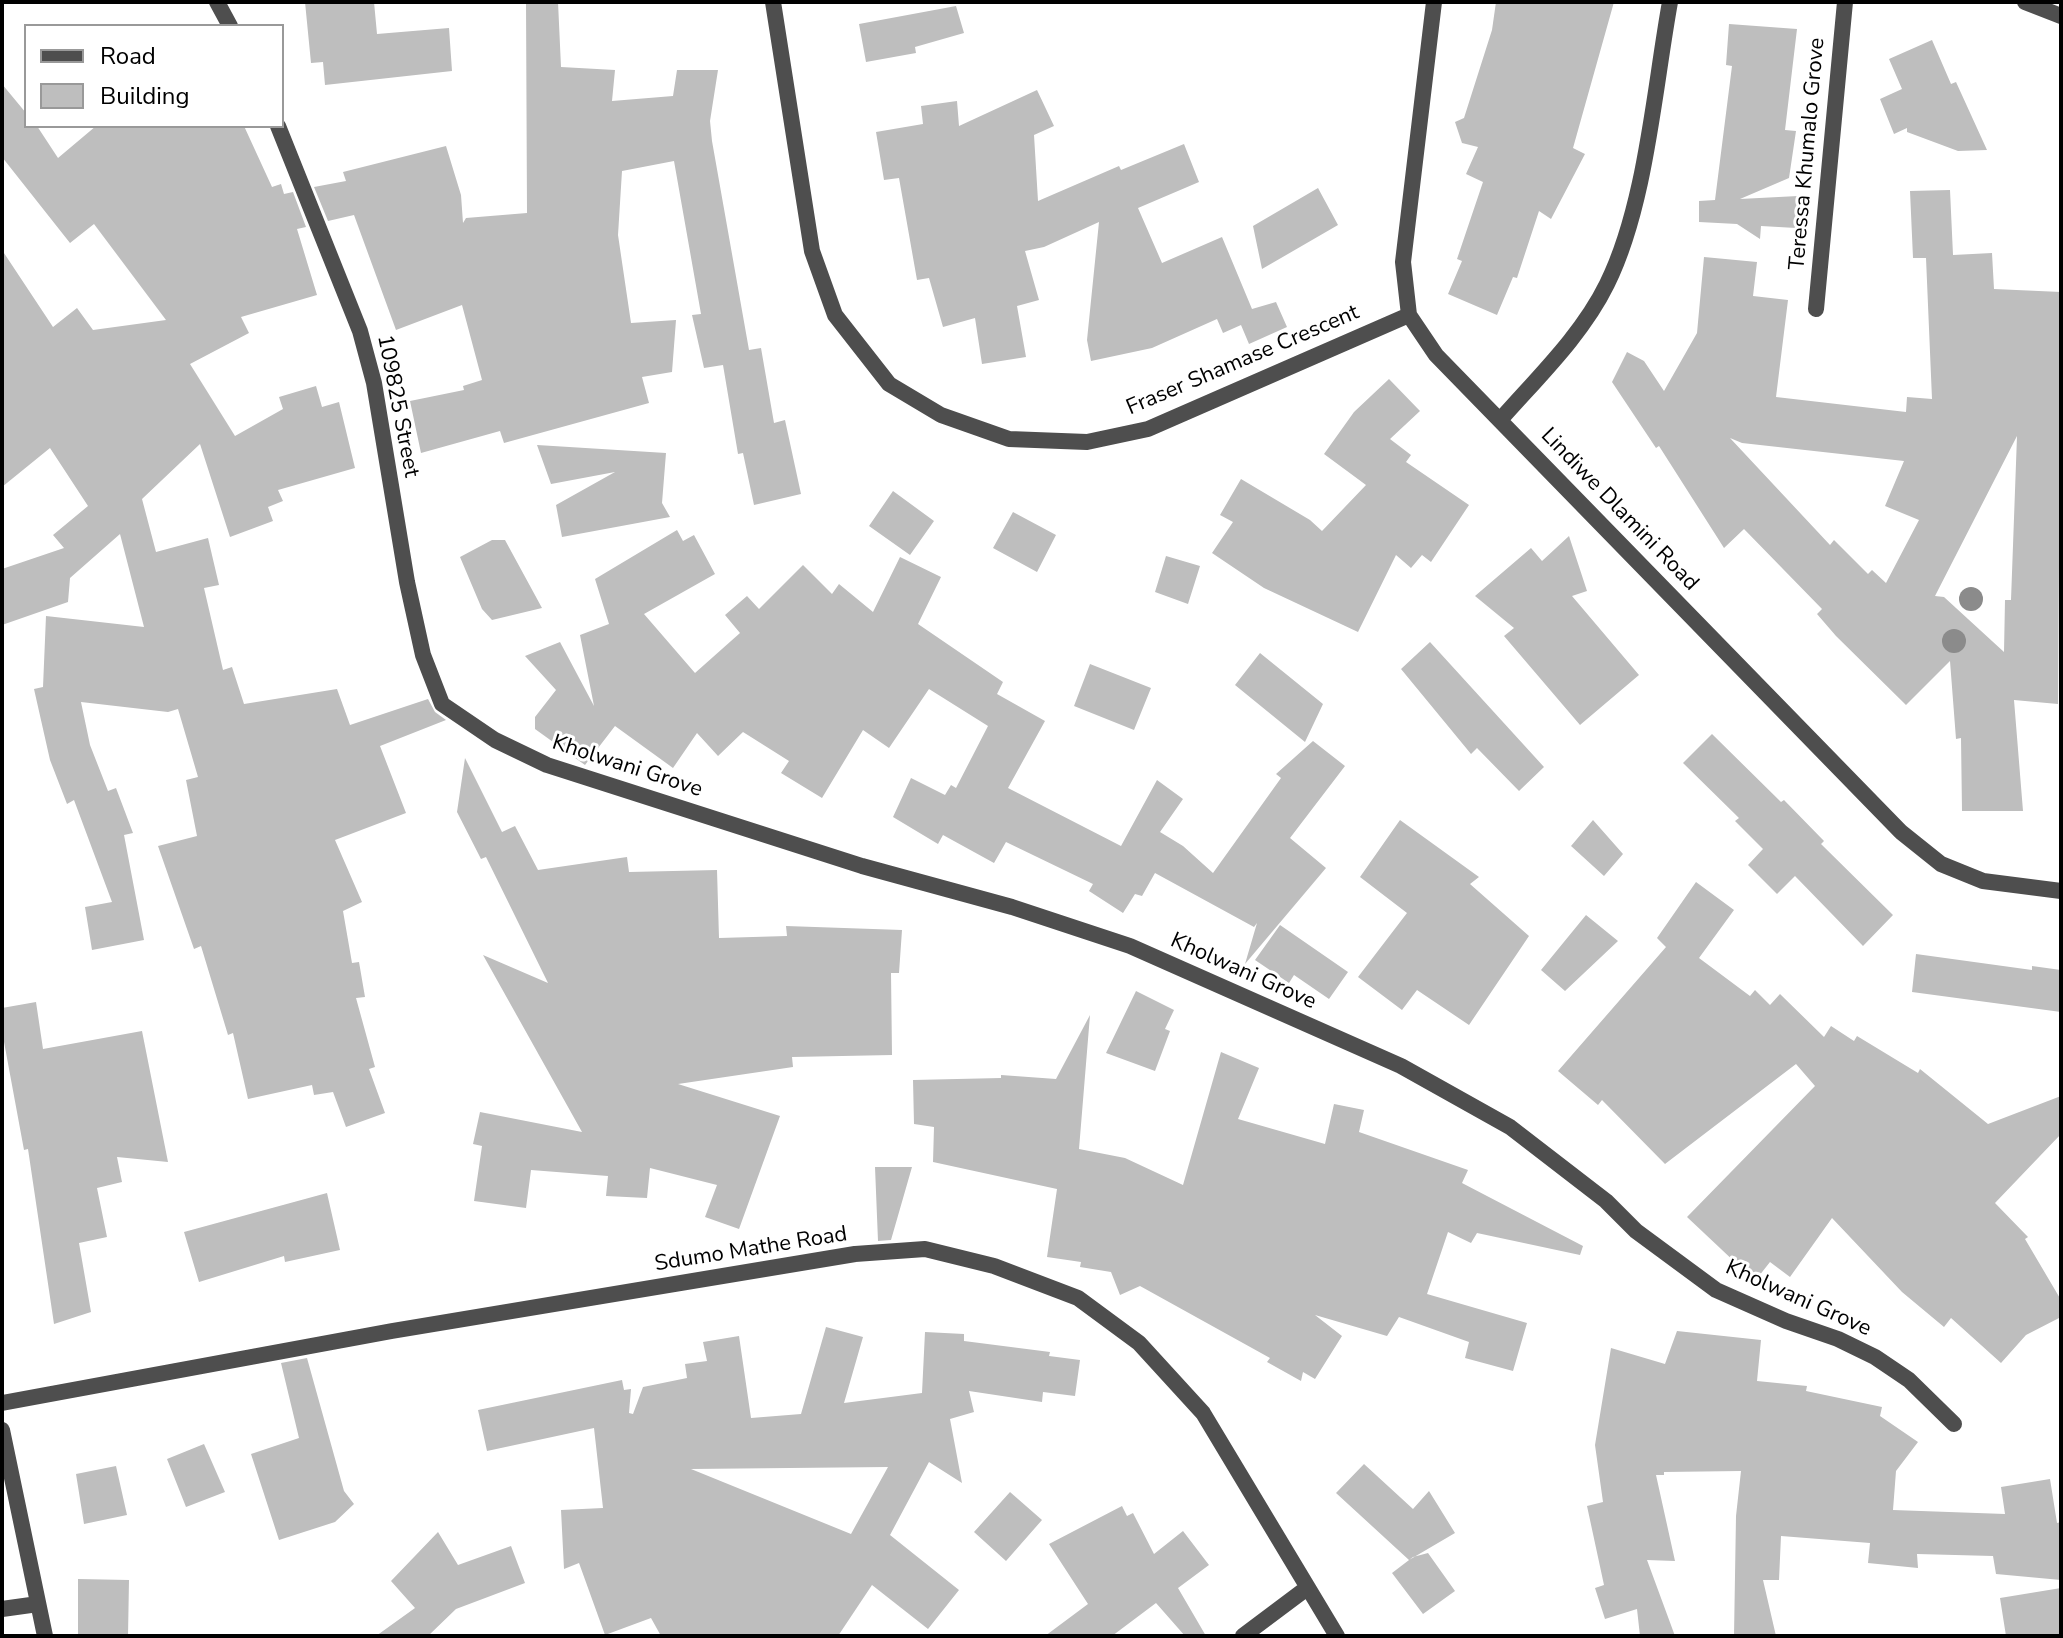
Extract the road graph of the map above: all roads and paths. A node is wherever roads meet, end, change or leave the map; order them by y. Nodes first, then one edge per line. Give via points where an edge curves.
1 (217, 2) edge
2 (773, 2) edge
3 (1434, 2) edge
4 (1670, 2) edge
5 (1845, 2) edge
6 (2025, 2) edge
7 (2061, 16) edge
8 (229, 24) edge
9 (279, 128) edge
10 (1816, 309) dead end
11 (1409, 315) junction
12 (1501, 419) junction
13 (442, 704) joint
14 (2061, 891) edge
15 (2, 1403) edge
16 (1954, 1424) dead end
17 (2, 1430) edge
18 (1307, 1588) junction
19 (38, 1604) junction
20 (2, 1609) edge
21 (45, 1636) edge
22 (1243, 1636) edge
23 (1337, 1636) edge

1 - 8 street
2 - 11 street, Fraser Shamase Crescent via 812,251 835,315 889,384 941,415 1009,439 1087,442 1148,429
3 - 11 street, Lindiwe Dlamini Road via 1403,262
4 - 12 street via 1634,209 1607,284 1566,345
5 - 10 street, Teressa Khumalo Grove
6 - 7 street
9 - 13 street, 109825 Street via 360,331 423,655
11 - 12 street, Lindiwe Dlamini Road via 1436,355
12 - 14 street, Lindiwe Dlamini Road via 1901,832 1941,864 1983,881
13 - 16 street, Kholwani Grove via 495,740 547,765 1130,946 1401,1066 1510,1127 1716,1290 1875,1357 1909,1380
15 - 18 street, Sdumo Mathe Road via 438,1323 855,1254 925,1249 994,1266 1078,1298 1139,1343 1203,1413
17 - 19 street
18 - 22 street
18 - 23 street, Sdumo Mathe Road
19 - 20 street
19 - 21 street

